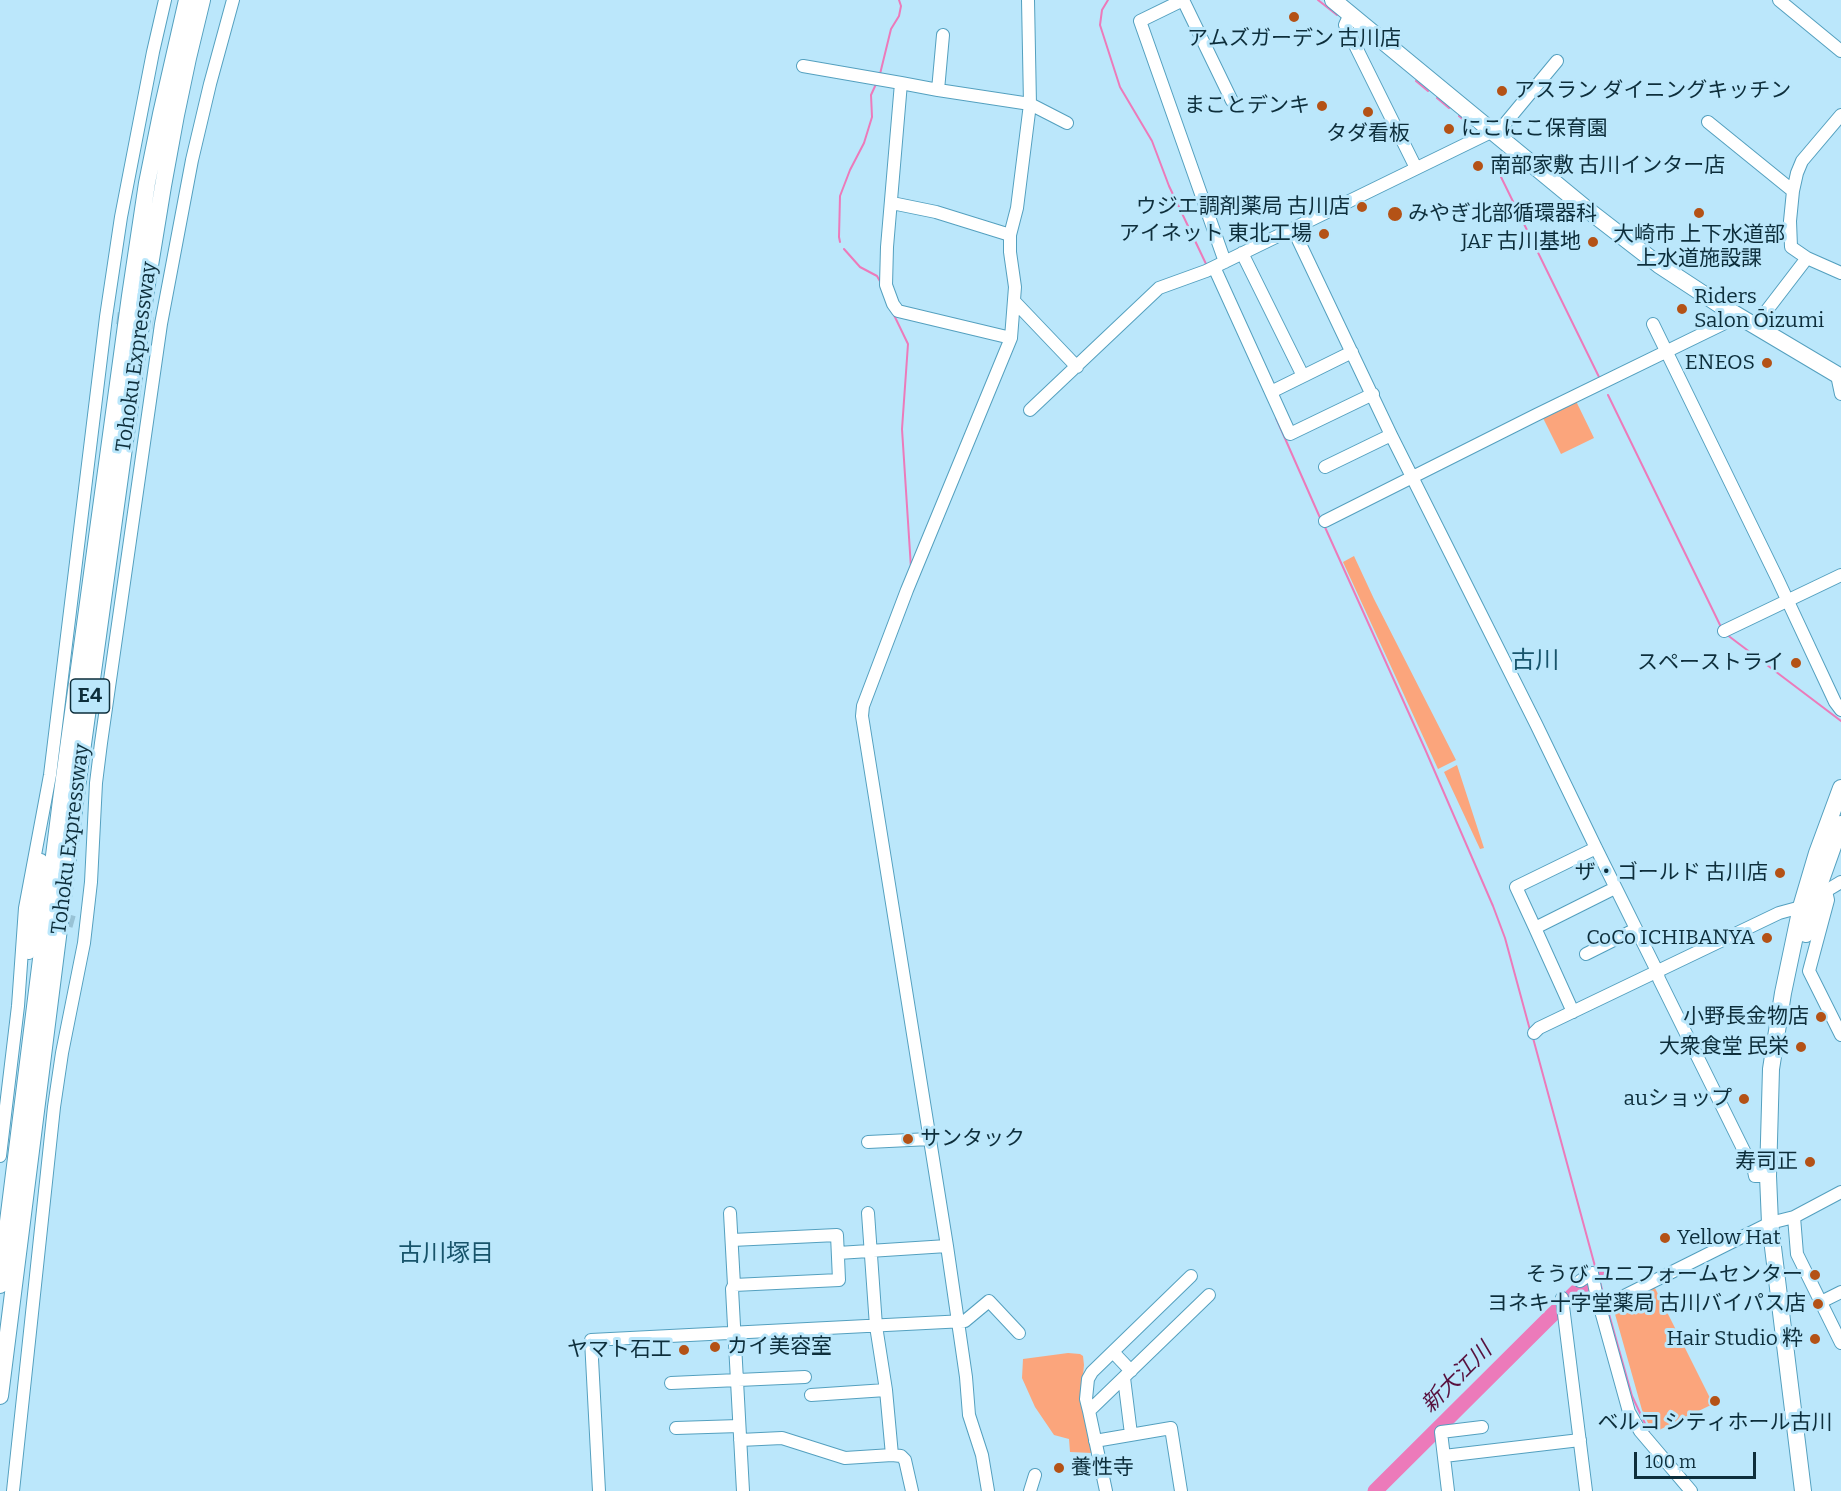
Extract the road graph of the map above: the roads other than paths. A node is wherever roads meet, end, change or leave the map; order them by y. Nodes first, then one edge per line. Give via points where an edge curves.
1 (165, 0) edge
2 (187, 0) edge
3 (202, 0) edge
4 (233, 0) edge
5 (1028, 0) edge
6 (1183, 0) edge
7 (1332, 0) edge
8 (1779, 0) edge
9 (1349, 7) edge
10 (943, 35) dead end
11 (1841, 51) edge
12 (1557, 61) dead end
13 (803, 66) dead end
14 (901, 83) junction
15 (938, 90) junction
16 (1232, 101) dead end
17 (1030, 104) junction
18 (1841, 115) edge
19 (1708, 122) dead end
20 (1067, 123) dead end
21 (1498, 128) junction
22 (1416, 168) junction
23 (1793, 191) junction
24 (892, 203) junction
25 (1293, 229) junction
26 (1010, 236) junction
27 (1242, 254) junction
28 (1807, 258) junction
29 (1214, 267) junction
30 (1841, 273) edge
31 (1015, 302) junction
32 (1733, 313) junction
33 (1761, 318) junction
34 (1653, 324) dead end
35 (1011, 338) junction
36 (1668, 351) junction
37 (1352, 352) junction
38 (1077, 367) junction
39 (1840, 372) edge
40 (1302, 376) junction
41 (1271, 392) junction
42 (1373, 394) junction
43 (1841, 394) edge
44 (1030, 410) dead end
45 (1391, 435) junction
46 (1325, 467) dead end
47 (1413, 478) junction
48 (1324, 521) dead end
49 (1841, 575) edge
50 (1787, 601) junction
51 (1724, 632) dead end
52 (1841, 710) edge
53 (1841, 788) edge
54 (41, 822) junction
55 (1841, 824) edge
56 (1596, 848) junction
57 (93, 849) junction
58 (1841, 882) edge
59 (1615, 888) junction
60 (1814, 898) junction
61 (1534, 928) junction
62 (1636, 929) junction
63 (1586, 954) dead end
64 (1657, 971) junction
65 (76, 984) junction
66 (18, 1006) junction
67 (1573, 1012) junction
68 (1534, 1034) dead end
69 (1841, 1035) edge
70 (930, 1139) junction
71 (868, 1142) dead end
72 (0, 1156) edge
73 (1768, 1176) junction
74 (1841, 1192) edge
75 (730, 1213) dead end
76 (868, 1213) dead end
77 (1781, 1220) junction
78 (732, 1240) junction
79 (947, 1246) junction
80 (870, 1251) junction
81 (838, 1253) junction
82 (1191, 1276) dead end
83 (1586, 1277) dead end
84 (0, 1285) edge
85 (734, 1285) junction
86 (1841, 1292) edge
87 (1209, 1295) dead end
88 (1562, 1302) dead end
89 (1821, 1302) junction
90 (1610, 1303) dead end
91 (957, 1322) junction
92 (876, 1326) junction
93 (1019, 1332) dead end
94 (734, 1333) junction
95 (1841, 1343) edge
96 (1113, 1352) junction
97 (1127, 1375) junction
98 (805, 1377) dead end
99 (737, 1379) junction
100 (671, 1383) dead end
101 (886, 1390) junction
102 (811, 1395) dead end
103 (0, 1396) edge
104 (1089, 1411) junction
105 (739, 1426) junction
106 (1482, 1427) dead end
107 (676, 1428) dead end
108 (1131, 1434) junction
109 (740, 1440) junction
110 (1580, 1440) junction
111 (1095, 1442) junction
112 (892, 1455) junction
113 (1444, 1456) junction
114 (1035, 1475) dead end
115 (13, 1491) edge
116 (598, 1491) edge
117 (743, 1491) edge
118 (912, 1491) edge
119 (988, 1491) edge
120 (1030, 1491) edge
121 (1106, 1491) edge
122 (1181, 1491) edge
123 (1448, 1491) edge
124 (1586, 1491) edge
125 (1691, 1491) edge
126 (1803, 1491) edge
127 (1812, 1491) edge

1 - 54 street via 121,217 111,317
2 - 84 highway, Tohoku Expressway / E4 via 150,171 130,296
3 - 103 highway, Tohoku Expressway / E4 via 163,186 145,296 76,790
4 - 57 street via 192,160 157,323 96,783
5 - 17 street
6 - 16 street
6 - 29 street via 1140,21
7 - 9 highway
8 - 11 street
9 - 21 highway
9 - 22 street via 1345,25
10 - 15 street
12 - 21 street
13 - 14 street
14 - 15 street
14 - 24 street
15 - 17 street
17 - 20 street
17 - 26 street
18 - 23 street via 1802,161
19 - 23 street
21 - 22 street
21 - 32 highway via 1584,207 1659,265
21 - 33 highway via 1676,264
22 - 25 street
23 - 28 street via 1791,246
24 - 26 street via 936,212
24 - 35 street via 886,285 898,311
25 - 27 street
25 - 37 street
26 - 31 street
27 - 29 street
27 - 40 street
28 - 30 street
28 - 33 street
29 - 38 street via 1159,288
29 - 41 street
31 - 35 street
31 - 38 street
32 - 36 street via 1731,320
32 - 39 highway
33 - 39 highway
34 - 36 street
35 - 70 street via 863,706 862,725
36 - 47 street
36 - 50 street
37 - 40 street
37 - 42 street
38 - 44 street
39 - 43 street
40 - 41 street
41 - 42 street via 1290,434
42 - 45 street
45 - 46 street
45 - 47 street
47 - 48 street
47 - 56 street
49 - 50 street
50 - 51 street
50 - 52 street
53 - 60 highway via 1817,853
54 - 66 street via 25,908
54 - 66 street via 43,845 37,913
55 - 60 highway
56 - 59 street
56 - 61 street via 1516,887
57 - 65 street
57 - 65 street via 76,922
58 - 60 street
59 - 61 street
59 - 62 street
60 - 64 street
60 - 69 street via 1828,900 1809,971
60 - 73 highway via 1783,993 1771,1069
60 - 77 highway via 1792,997 1782,1072
61 - 67 street
62 - 63 street
62 - 64 street
64 - 67 street
64 - 73 street via 1755,1176
65 - 115 street via 54,1107
66 - 72 street
67 - 68 street
70 - 71 street
70 - 79 street
73 - 77 highway
74 - 77 street
75 - 78 street
76 - 80 street
77 - 89 street
77 - 90 street
77 - 126 highway
77 - 127 highway via 1789,1317
78 - 81 street via 837,1235
78 - 85 street
79 - 80 street
79 - 91 street
80 - 81 street
80 - 92 street
81 - 85 street via 839,1280
82 - 96 street
83 - 125 street via 1596,1293 1629,1412 1640,1431
85 - 94 street
86 - 89 street
87 - 97 street
88 - 110 street
89 - 95 street
91 - 92 street
91 - 93 street via 965,1321 989,1301
91 - 119 street via 969,1415
92 - 94 street
92 - 101 street
94 - 99 street
94 - 116 street via 591,1340
96 - 97 street
96 - 104 street via 1088,1379
97 - 104 street
97 - 108 street
98 - 99 street
99 - 100 street
99 - 105 street
101 - 102 street
101 - 112 street
104 - 111 street
105 - 107 street
105 - 109 street
106 - 113 street via 1442,1432
108 - 111 street
108 - 122 street via 1171,1428
109 - 112 street via 782,1438 845,1458
109 - 117 street
110 - 113 street
110 - 124 street
111 - 121 street
112 - 118 street via 905,1460
113 - 123 street
114 - 120 street

